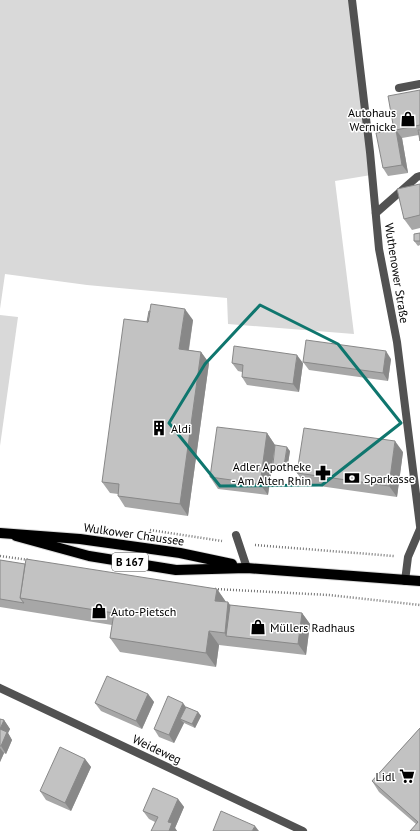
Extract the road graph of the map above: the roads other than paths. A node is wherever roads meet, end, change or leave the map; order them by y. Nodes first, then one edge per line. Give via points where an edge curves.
1 (352, 0) edge
2 (420, 84) edge
3 (398, 88) dead end
4 (420, 176) edge
5 (376, 213) junction
6 (420, 527) edge
7 (0, 533) edge
8 (16, 536) junction
9 (238, 539) road end
10 (247, 568) junction
11 (405, 581) junction
12 (420, 581) edge
13 (0, 688) edge
14 (304, 831) edge

1 - 5 lane, Wuthenower Straße
2 - 3 lane
4 - 5 lane
5 - 6 lane, Wuthenower Straße via 379,249 397,342
6 - 11 lane, Wuthenower Straße via 408,557
7 - 8 main road, Wulkower Chaussee / B 167
8 - 10 main road, Wulkower Chaussee / B 167 via 80,539 180,553
8 - 10 main road, Wulkower Chaussee / B 167 via 89,556 176,570
9 - 10 lane
10 - 11 main road, Wulkower Chaussee / B 167
11 - 12 main road, Wulkower Chaussee / B 167
13 - 14 lane, Weideweg

